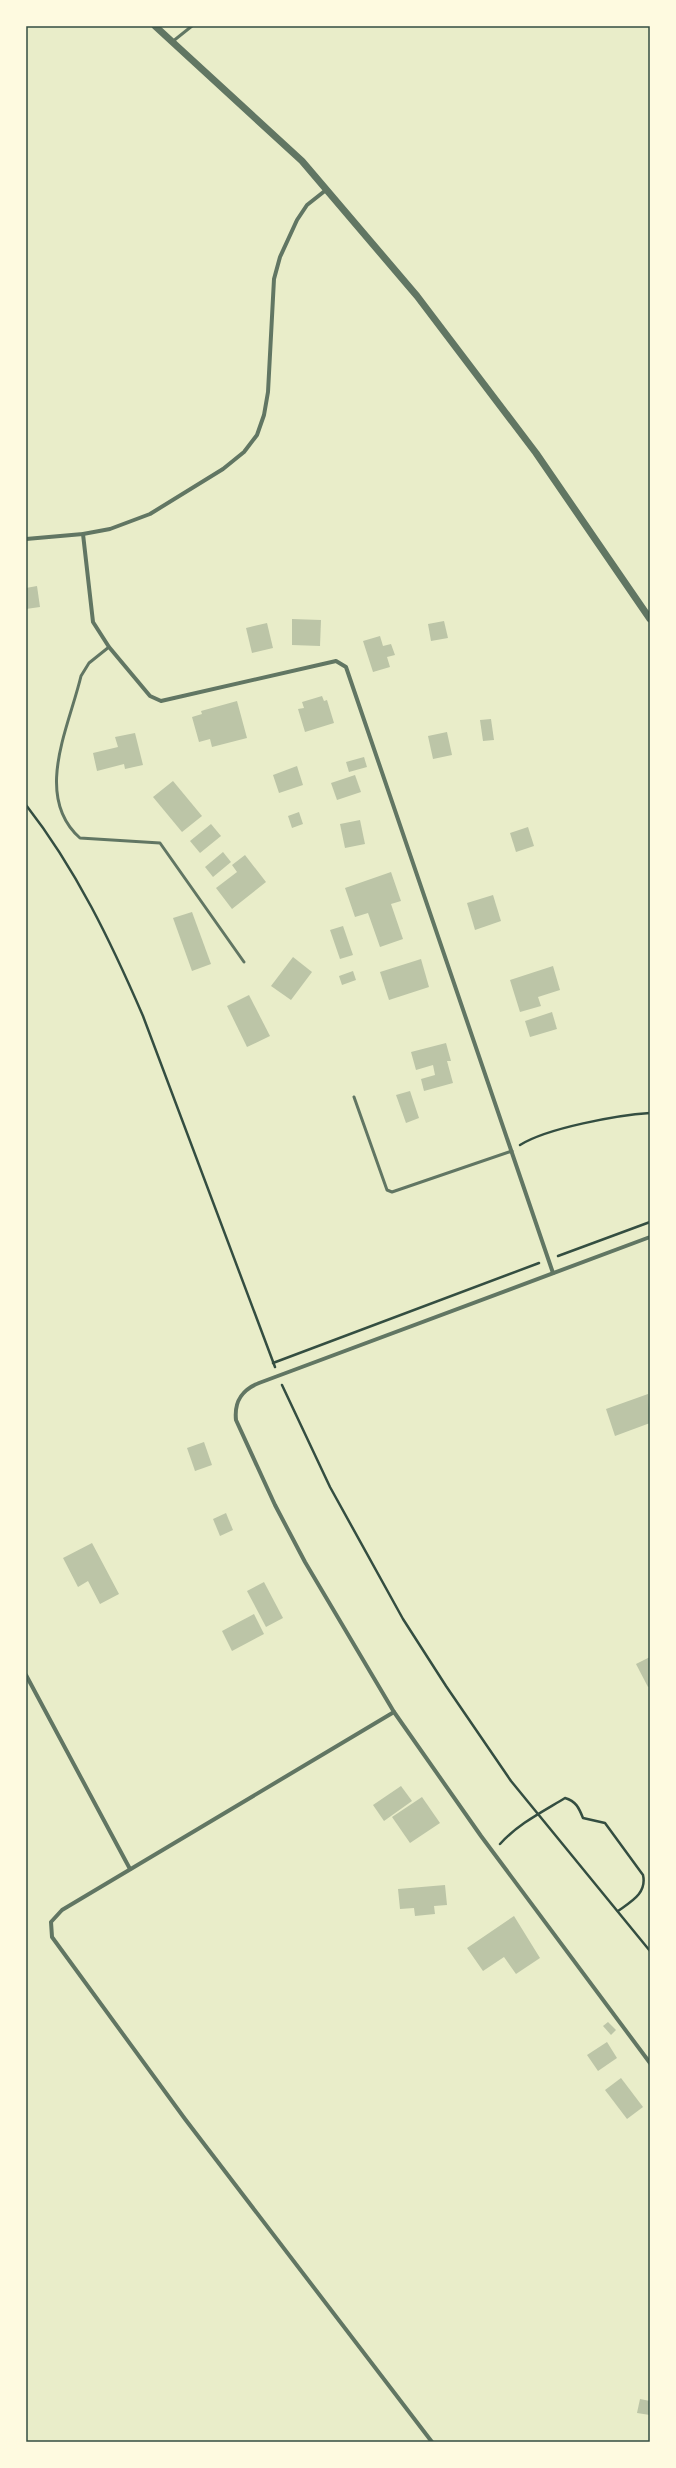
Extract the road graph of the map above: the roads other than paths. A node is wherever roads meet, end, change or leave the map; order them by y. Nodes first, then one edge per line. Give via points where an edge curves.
1 (155, 26) edge
2 (192, 26) edge
3 (172, 42) junction
4 (326, 190) junction
5 (83, 534) junction
6 (26, 539) edge
7 (650, 619) edge
8 (109, 647) junction
9 (244, 962) dead end
10 (354, 1097) dead end
11 (512, 1151) junction
12 (650, 1237) edge
13 (553, 1273) junction
14 (26, 1675) edge
15 (394, 1712) junction
16 (130, 1869) junction
17 (650, 2063) edge
18 (432, 2442) edge

1 - 3 street
2 - 3 lane
3 - 4 street via 302,161
4 - 5 street via 307,205 280,257 274,279 268,392 257,435 244,452 223,469 150,514 110,529
4 - 7 street via 417,296 531,447
5 - 6 street
5 - 8 street via 92,622
8 - 9 lane via 89,663 81,676 55,775 57,802 70,830 80,838 160,843
8 - 11 street via 150,696 160,701 336,661 346,667
10 - 11 lane via 387,1190 392,1192
11 - 13 street
12 - 13 street
13 - 15 street via 278,1375 247,1388 237,1404 236,1420 275,1506 305,1562
14 - 16 street
15 - 16 street
15 - 17 street via 493,1852
16 - 18 street via 62,1910 52,1922 52,1936 185,2119

